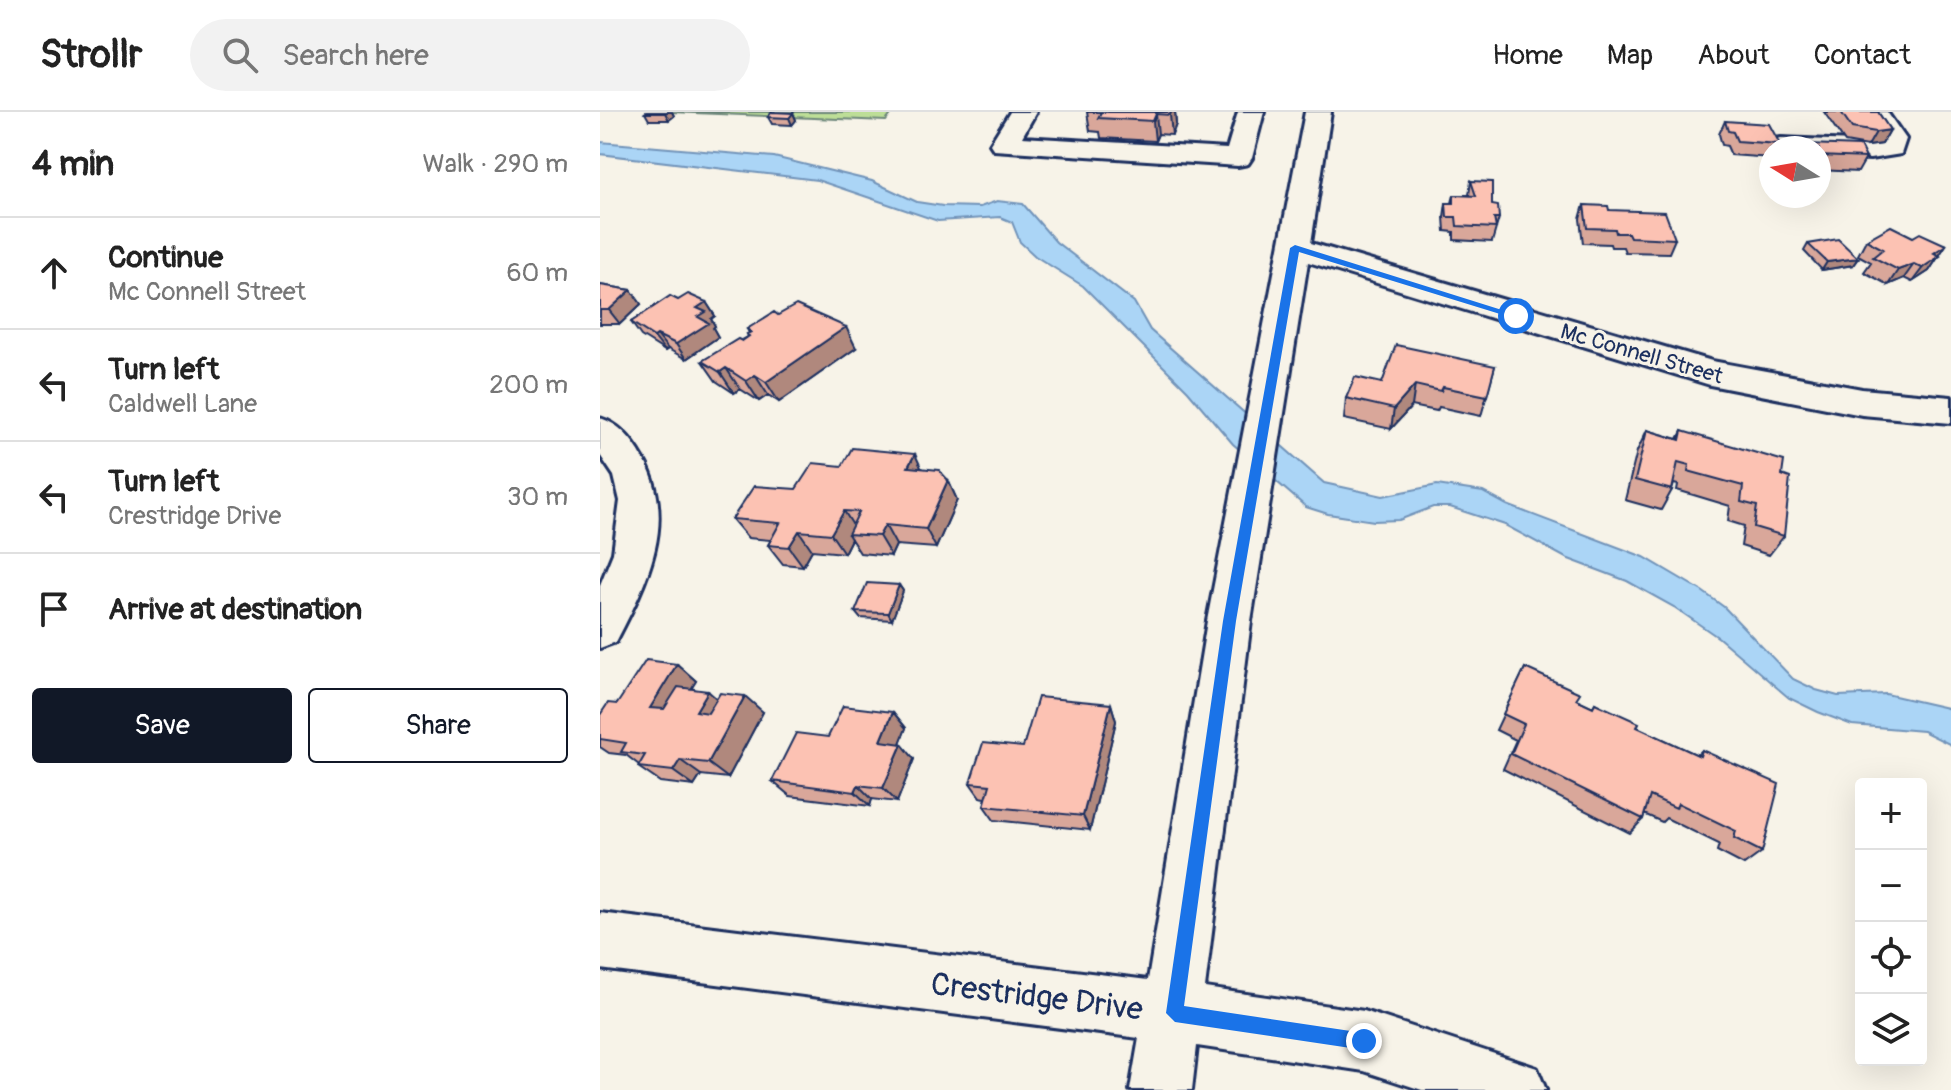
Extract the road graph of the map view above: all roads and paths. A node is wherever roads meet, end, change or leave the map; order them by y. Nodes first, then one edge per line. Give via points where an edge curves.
1 (1023, 112) edge
2 (1251, 112) edge
3 (1318, 112) edge
4 (1874, 112) edge
5 (1831, 149) edge
6 (1273, 160) junction
7 (1295, 248) junction
8 (1951, 410) edge
9 (600, 431) edge
10 (600, 629) edge
11 (600, 941) edge
12 (1175, 1013) junction
13 (1161, 1090) edge
14 (1515, 1090) edge

1 - 6 street via 1004,144
2 - 6 street
3 - 6 street
4 - 5 street via 1892,139 1891,148
6 - 7 street
7 - 8 street, Mc Connell Street via 1710,373 1862,402
7 - 12 street via 1247,516
9 - 10 street via 628,460 640,510 632,564
11 - 12 street, Crestridge Drive
12 - 13 street
12 - 14 street, Crestridge Drive via 1364,1041

